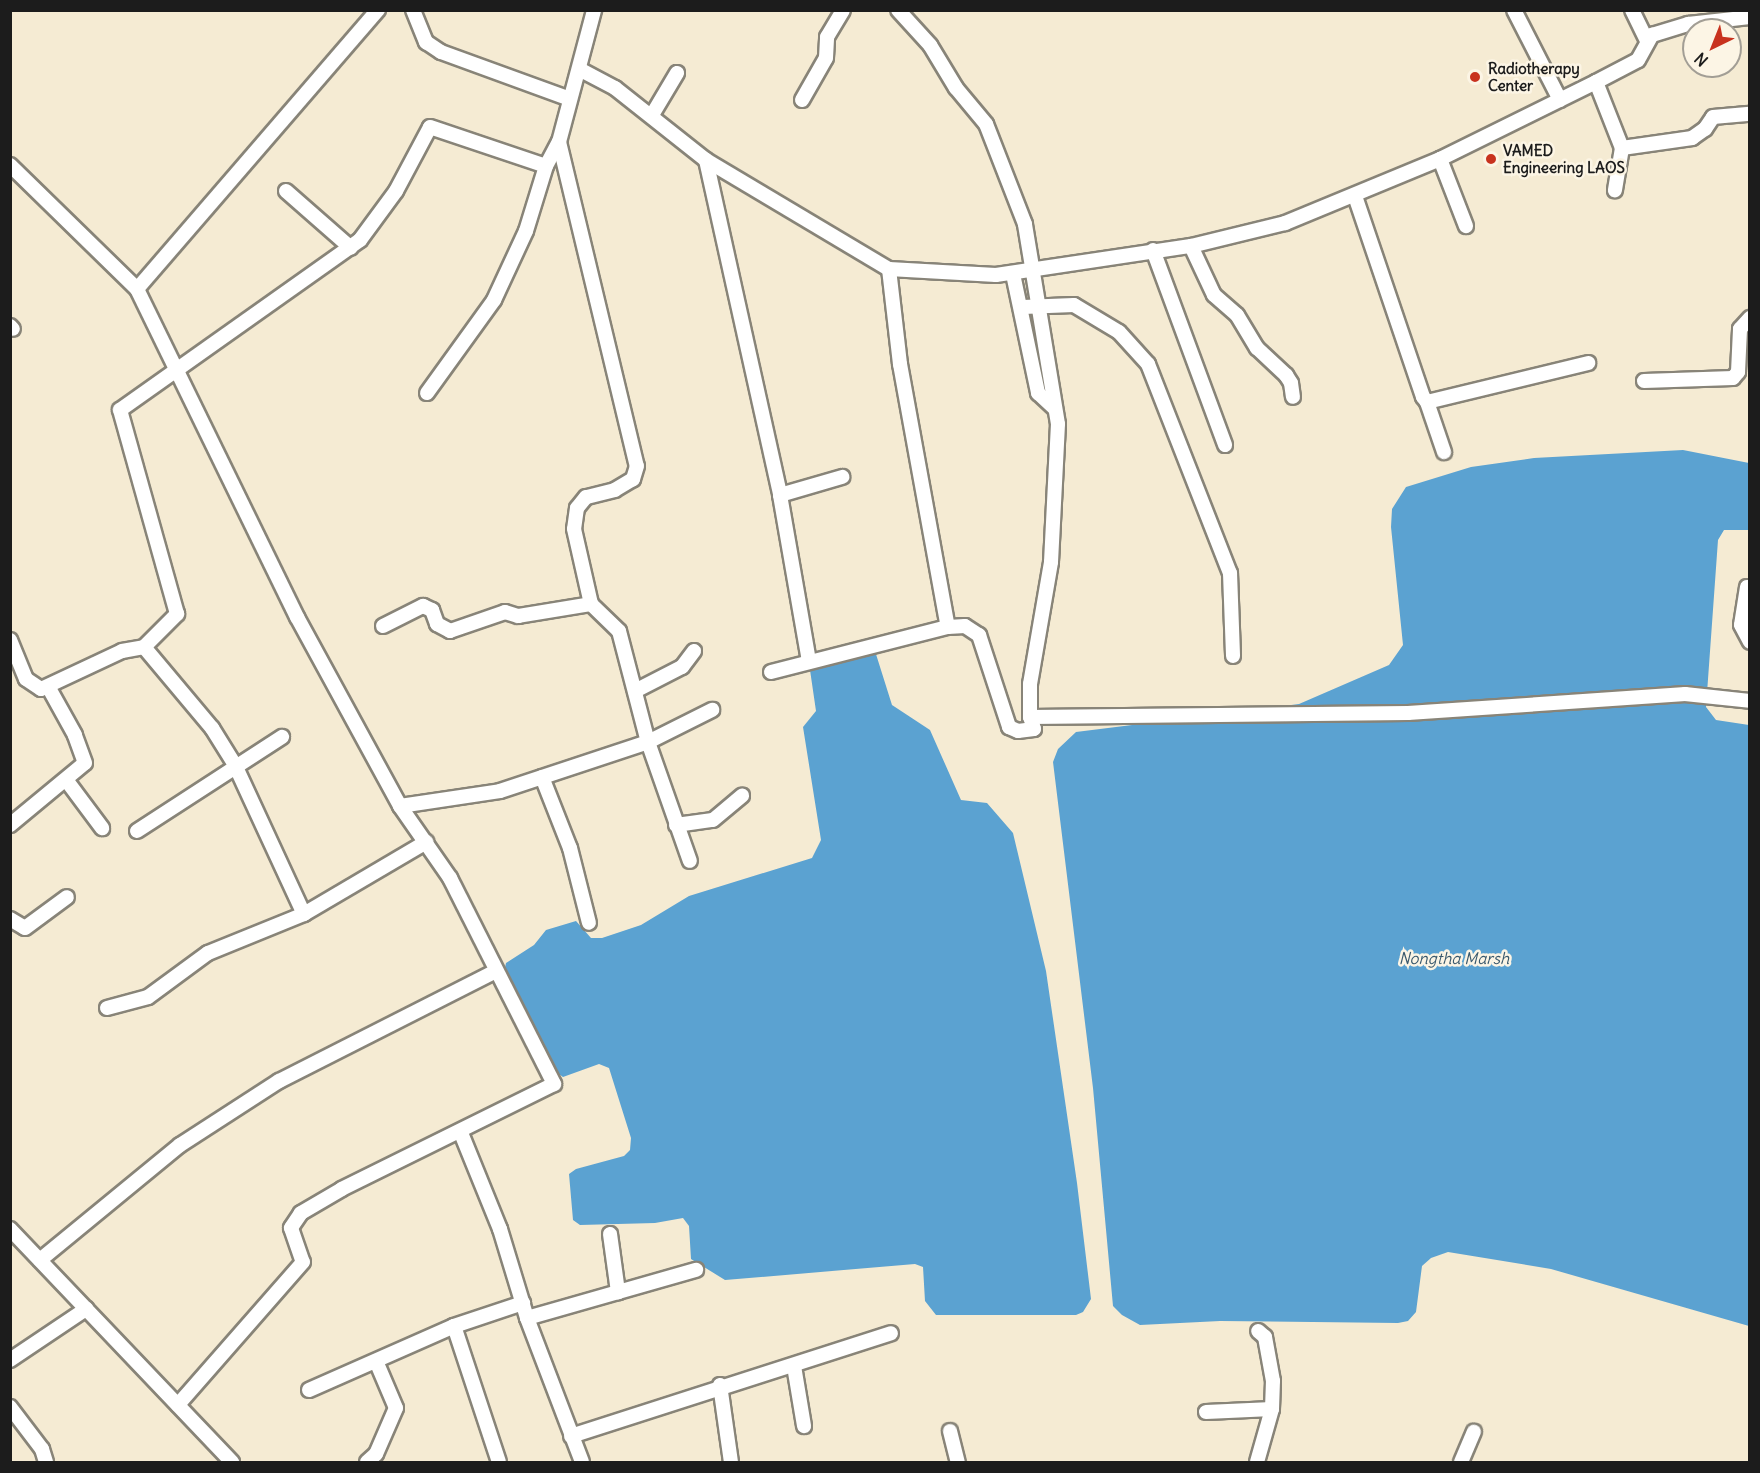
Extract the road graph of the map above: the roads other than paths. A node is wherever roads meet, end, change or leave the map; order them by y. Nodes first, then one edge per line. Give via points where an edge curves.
1 (378, 10) edge
2 (413, 10) edge
3 (594, 10) edge
4 (843, 10) edge
5 (898, 10) edge
6 (1514, 10) edge
7 (1632, 10) edge
8 (1749, 17) edge
9 (1646, 39) junction
10 (579, 69) junction
11 (677, 73) dead end
12 (1596, 82) junction
13 (570, 99) junction
14 (802, 100) dead end
15 (1560, 100) junction
16 (1749, 114) edge
17 (652, 115) junction
18 (559, 142) junction
19 (1622, 148) junction
20 (1440, 159) junction
21 (706, 160) junction
22 (10, 165) edge
23 (546, 166) junction
24 (1615, 190) dead end
25 (286, 191) dead end
26 (1355, 196) junction
27 (1466, 226) dead end
28 (1191, 246) junction
29 (351, 248) junction
30 (1154, 250) junction
31 (889, 269) junction
32 (1032, 271) junction
33 (1013, 273) junction
34 (137, 289) junction
35 (1039, 304) junction
36 (1023, 307) junction
37 (1749, 318) edge
38 (1588, 363) dead end
39 (175, 372) junction
40 (1644, 381) dead end
41 (427, 393) dead end
42 (1293, 397) dead end
43 (1427, 402) junction
44 (1054, 408) junction
45 (1226, 445) dead end
46 (1444, 452) dead end
47 (842, 477) dead end
48 (780, 495) junction
49 (1747, 587) dead end
50 (591, 604) junction
51 (383, 626) dead end
52 (1745, 626) edge
53 (948, 627) junction
54 (10, 640) edge
55 (1749, 642) edge
56 (144, 647) junction
57 (694, 651) dead end
58 (1233, 656) dead end
59 (809, 662) junction
60 (771, 672) dead end
61 (49, 688) junction
62 (635, 690) junction
63 (1749, 701) edge
64 (712, 710) dead end
65 (1030, 717) junction
66 (282, 737) dead end
67 (648, 742) junction
68 (236, 765) junction
69 (542, 777) junction
70 (67, 781) junction
71 (742, 796) dead end
72 (400, 806) junction
73 (10, 825) edge
74 (676, 825) junction
75 (102, 828) dead end
76 (137, 831) dead end
77 (426, 842) junction
78 (690, 861) dead end
79 (67, 897) dead end
80 (304, 914) junction
81 (10, 919) edge
82 (589, 924) dead end
83 (496, 971) junction
84 (107, 1008) dead end
85 (461, 1133) junction
86 (10, 1229) edge
87 (610, 1234) dead end
88 (40, 1260) junction
89 (696, 1270) dead end
90 (618, 1292) junction
91 (523, 1303) junction
92 (86, 1309) junction
93 (527, 1318) junction
94 (454, 1326) junction
95 (1258, 1331) dead end
96 (891, 1333) dead end
97 (10, 1360) edge
98 (376, 1361) junction
99 (794, 1365) junction
100 (720, 1385) junction
101 (309, 1390) dead end
102 (178, 1405) junction
103 (10, 1407) edge
104 (1272, 1409) junction
105 (1206, 1412) dead end
106 (804, 1426) dead end
107 (950, 1431) dead end
108 (1474, 1432) dead end
109 (572, 1436) junction
110 (46, 1462) edge
111 (232, 1462) edge
112 (367, 1462) edge
113 (499, 1462) edge
114 (582, 1462) edge
115 (731, 1462) edge
116 (958, 1462) edge
117 (1257, 1462) edge
118 (1461, 1462) edge

1 - 34 street
2 - 13 street via 426,42 441,52
3 - 10 street
4 - 14 street via 827,37 826,58
5 - 32 street via 930,45 993,137 1025,224
6 - 15 street
7 - 9 street
8 - 9 street via 1688,24
9 - 12 street via 1645,53 1638,60
10 - 13 street
10 - 17 street via 615,88
11 - 17 street
12 - 15 street
12 - 19 street
13 - 18 street
15 - 20 street
16 - 19 street via 1713,117 1692,138
17 - 21 street
18 - 23 street
18 - 50 street via 637,466 633,479 615,490 586,497 577,508 574,529
19 - 24 street
20 - 26 street
20 - 27 street
21 - 31 street
21 - 48 street
22 - 34 street
23 - 29 street via 430,127 396,191
23 - 41 street via 526,231 494,300
25 - 29 street
26 - 28 street via 1285,223
26 - 43 street
28 - 30 street
28 - 42 street via 1214,295 1237,315 1257,348 1286,375
29 - 39 street
30 - 32 street
30 - 45 street
31 - 33 street
31 - 53 street via 900,364
32 - 33 street
32 - 35 street
33 - 36 street
34 - 39 street
35 - 36 street
35 - 44 street
35 - 58 street via 1074,305 1119,332 1148,364 1230,573
36 - 44 street via 1038,393
37 - 40 street via 1740,329 1738,372 1733,378
38 - 43 street
39 - 56 street via 120,410 177,608 177,614
39 - 72 street via 297,617
43 - 46 street
44 - 65 street via 1058,433 1052,562 1030,684
47 - 48 street
48 - 59 street
49 - 52 street
50 - 51 street via 518,616 505,612 450,631 437,624 432,610 423,606
50 - 62 street via 619,631
52 - 55 street
53 - 59 street
53 - 65 street via 965,627 979,635 1009,727 1018,731 1034,729
54 - 61 street via 32,687
56 - 61 street via 122,651
56 - 68 street via 203,717
57 - 62 street via 682,667
59 - 60 street
61 - 70 street via 85,762
62 - 67 street
63 - 65 street via 1685,694 1408,713
64 - 67 street
66 - 68 street
67 - 69 street
67 - 74 street
68 - 76 street
68 - 80 street
69 - 72 street via 500,790
69 - 82 street via 570,848
70 - 73 street
70 - 75 street
71 - 74 street via 713,820
72 - 77 street
74 - 78 street
77 - 80 street
77 - 83 street via 450,878
79 - 81 street via 25,928
80 - 84 street via 208,953 148,997
83 - 85 street via 554,1086
83 - 88 street via 279,1081 180,1145
85 - 91 street via 500,1229
85 - 102 street via 342,1189 300,1214 291,1228 303,1262
86 - 88 street
87 - 90 street
88 - 92 street
89 - 90 street
90 - 93 street
91 - 93 street
91 - 94 street
92 - 97 street
92 - 102 street
93 - 109 street
94 - 98 street
94 - 113 street
95 - 104 street via 1265,1337 1268,1350
96 - 99 street
98 - 101 street
98 - 112 street via 396,1408 376,1454
99 - 100 street
99 - 106 street
100 - 109 street
100 - 115 street
102 - 111 street
103 - 110 street via 42,1449
104 - 105 street
104 - 117 street
107 - 116 street
108 - 118 street
109 - 114 street

